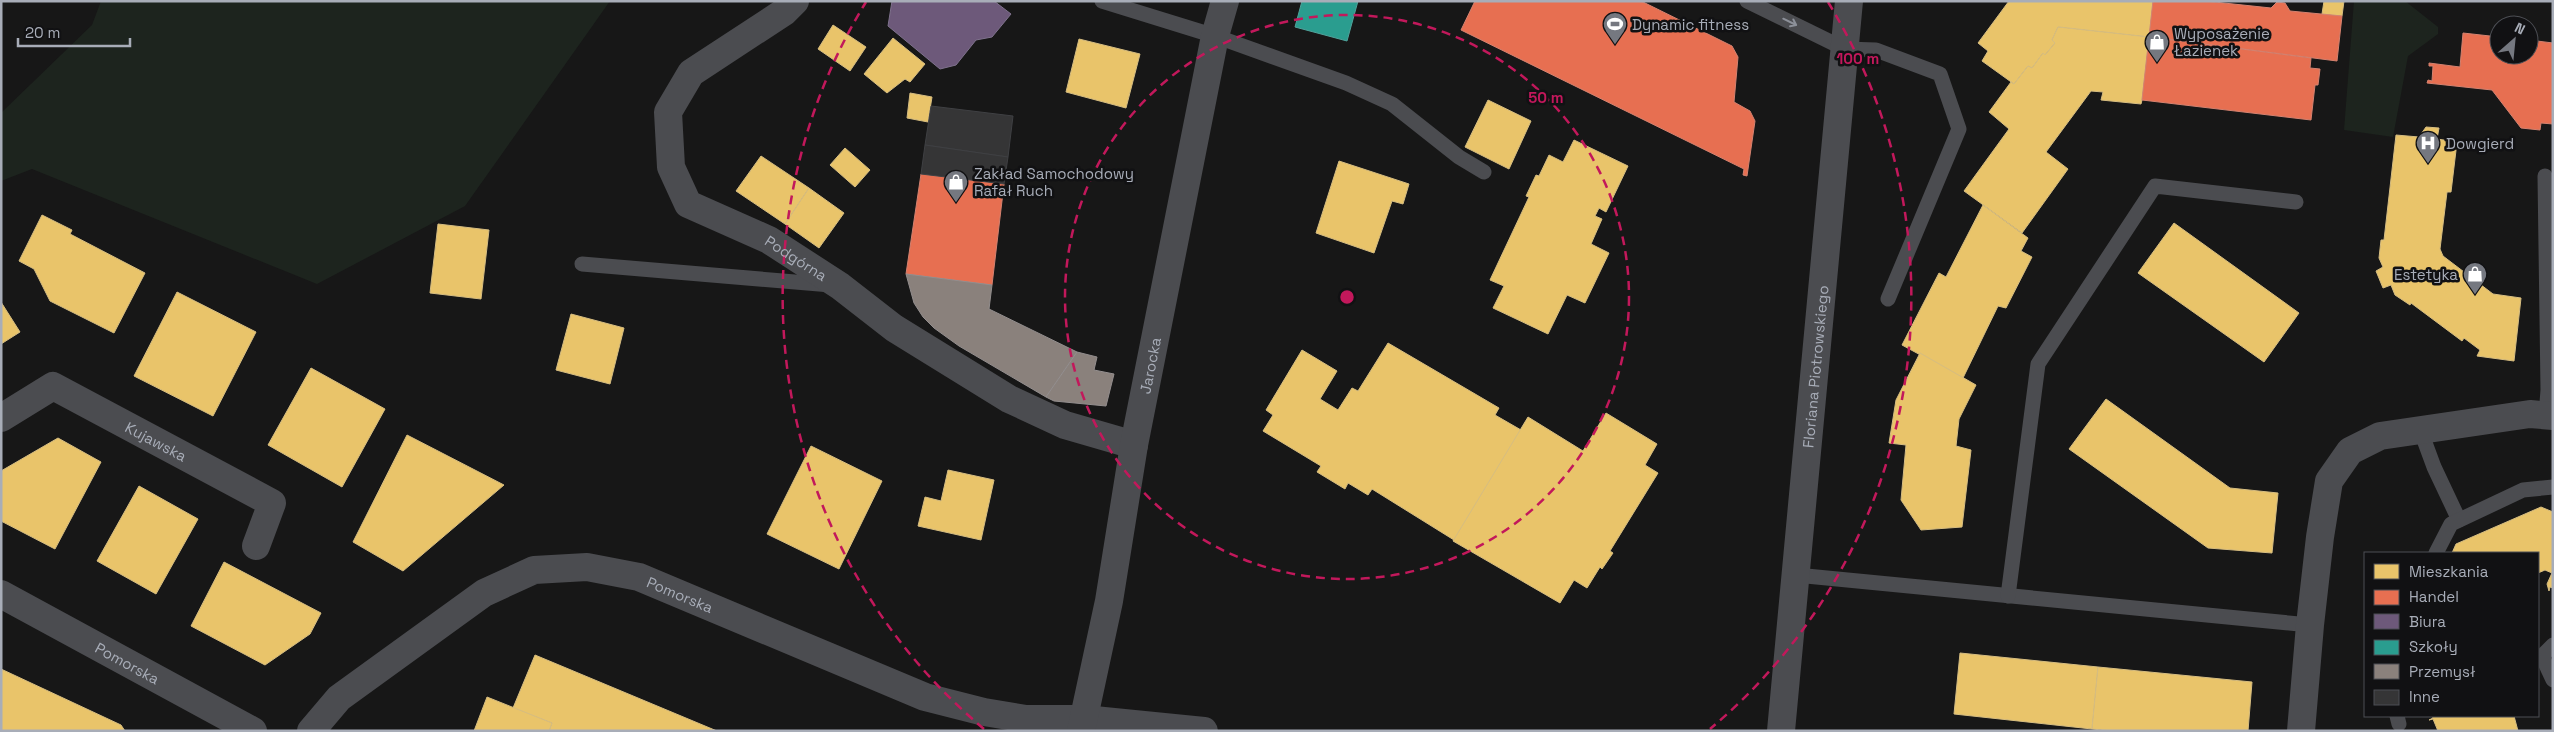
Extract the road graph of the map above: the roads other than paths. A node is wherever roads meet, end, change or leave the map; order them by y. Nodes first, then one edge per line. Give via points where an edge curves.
1 (795, 1) edge
2 (1102, 1) edge
3 (1225, 1) edge
4 (1746, 1) edge
5 (1849, 1) edge
6 (1215, 36) junction
7 (1844, 49) junction
8 (1484, 172) dead end
9 (2545, 176) dead end
10 (2296, 202) dead end
11 (582, 264) dead end
12 (840, 286) junction
13 (1888, 299) dead end
14 (2549, 415) edge
15 (1, 418) edge
16 (2420, 429) junction
17 (1134, 445) junction
18 (2553, 487) edge
19 (2459, 520) junction
20 (256, 546) dead end
21 (2437, 552) edge
22 (1796, 575) junction
23 (1, 594) edge
24 (2008, 596) junction
25 (2310, 625) junction
26 (2553, 645) edge
27 (2553, 680) edge
28 (1082, 725) edge
29 (254, 731) edge
30 (311, 731) edge
31 (1204, 731) edge
32 (1781, 731) edge
33 (2302, 731) edge

1 - 12 street, Podgórna via 784,12 691,73 668,112 671,167 688,204 769,240
2 - 6 lane
3 - 6 street, Jarocka
4 -> 7 lane
5 - 7 street, Floriana Piotrowskiego
6 - 8 lane via 1346,83 1392,104
6 - 17 street, Jarocka
7 - 13 lane via 1876,50 1940,74 1959,129
7 - 22 street, Floriana Piotrowskiego
9 - 14 lane
10 - 24 lane via 2155,186 2038,364
11 - 12 lane
12 - 17 street, Podgórna via 894,328 1009,399 1065,425
14 - 16 street via 2530,414
15 - 20 street, Kujawska via 53,386 272,503
16 - 19 lane
16 - 25 street via 2380,436 2350,451 2329,481
17 - 28 street, Jarocka via 1109,601
18 - 19 lane via 2523,490
19 - 21 lane via 2451,524
22 - 24 lane
22 - 32 street, Floriana Piotrowskiego
23 - 29 street, Pomorska
24 - 25 lane
25 - 33 street
26 - 27 lane via 2542,656
28 - 30 street, Pomorska via 984,712 926,697 639,577 587,567 534,570 484,593 339,698
28 - 31 street, Pomorska

